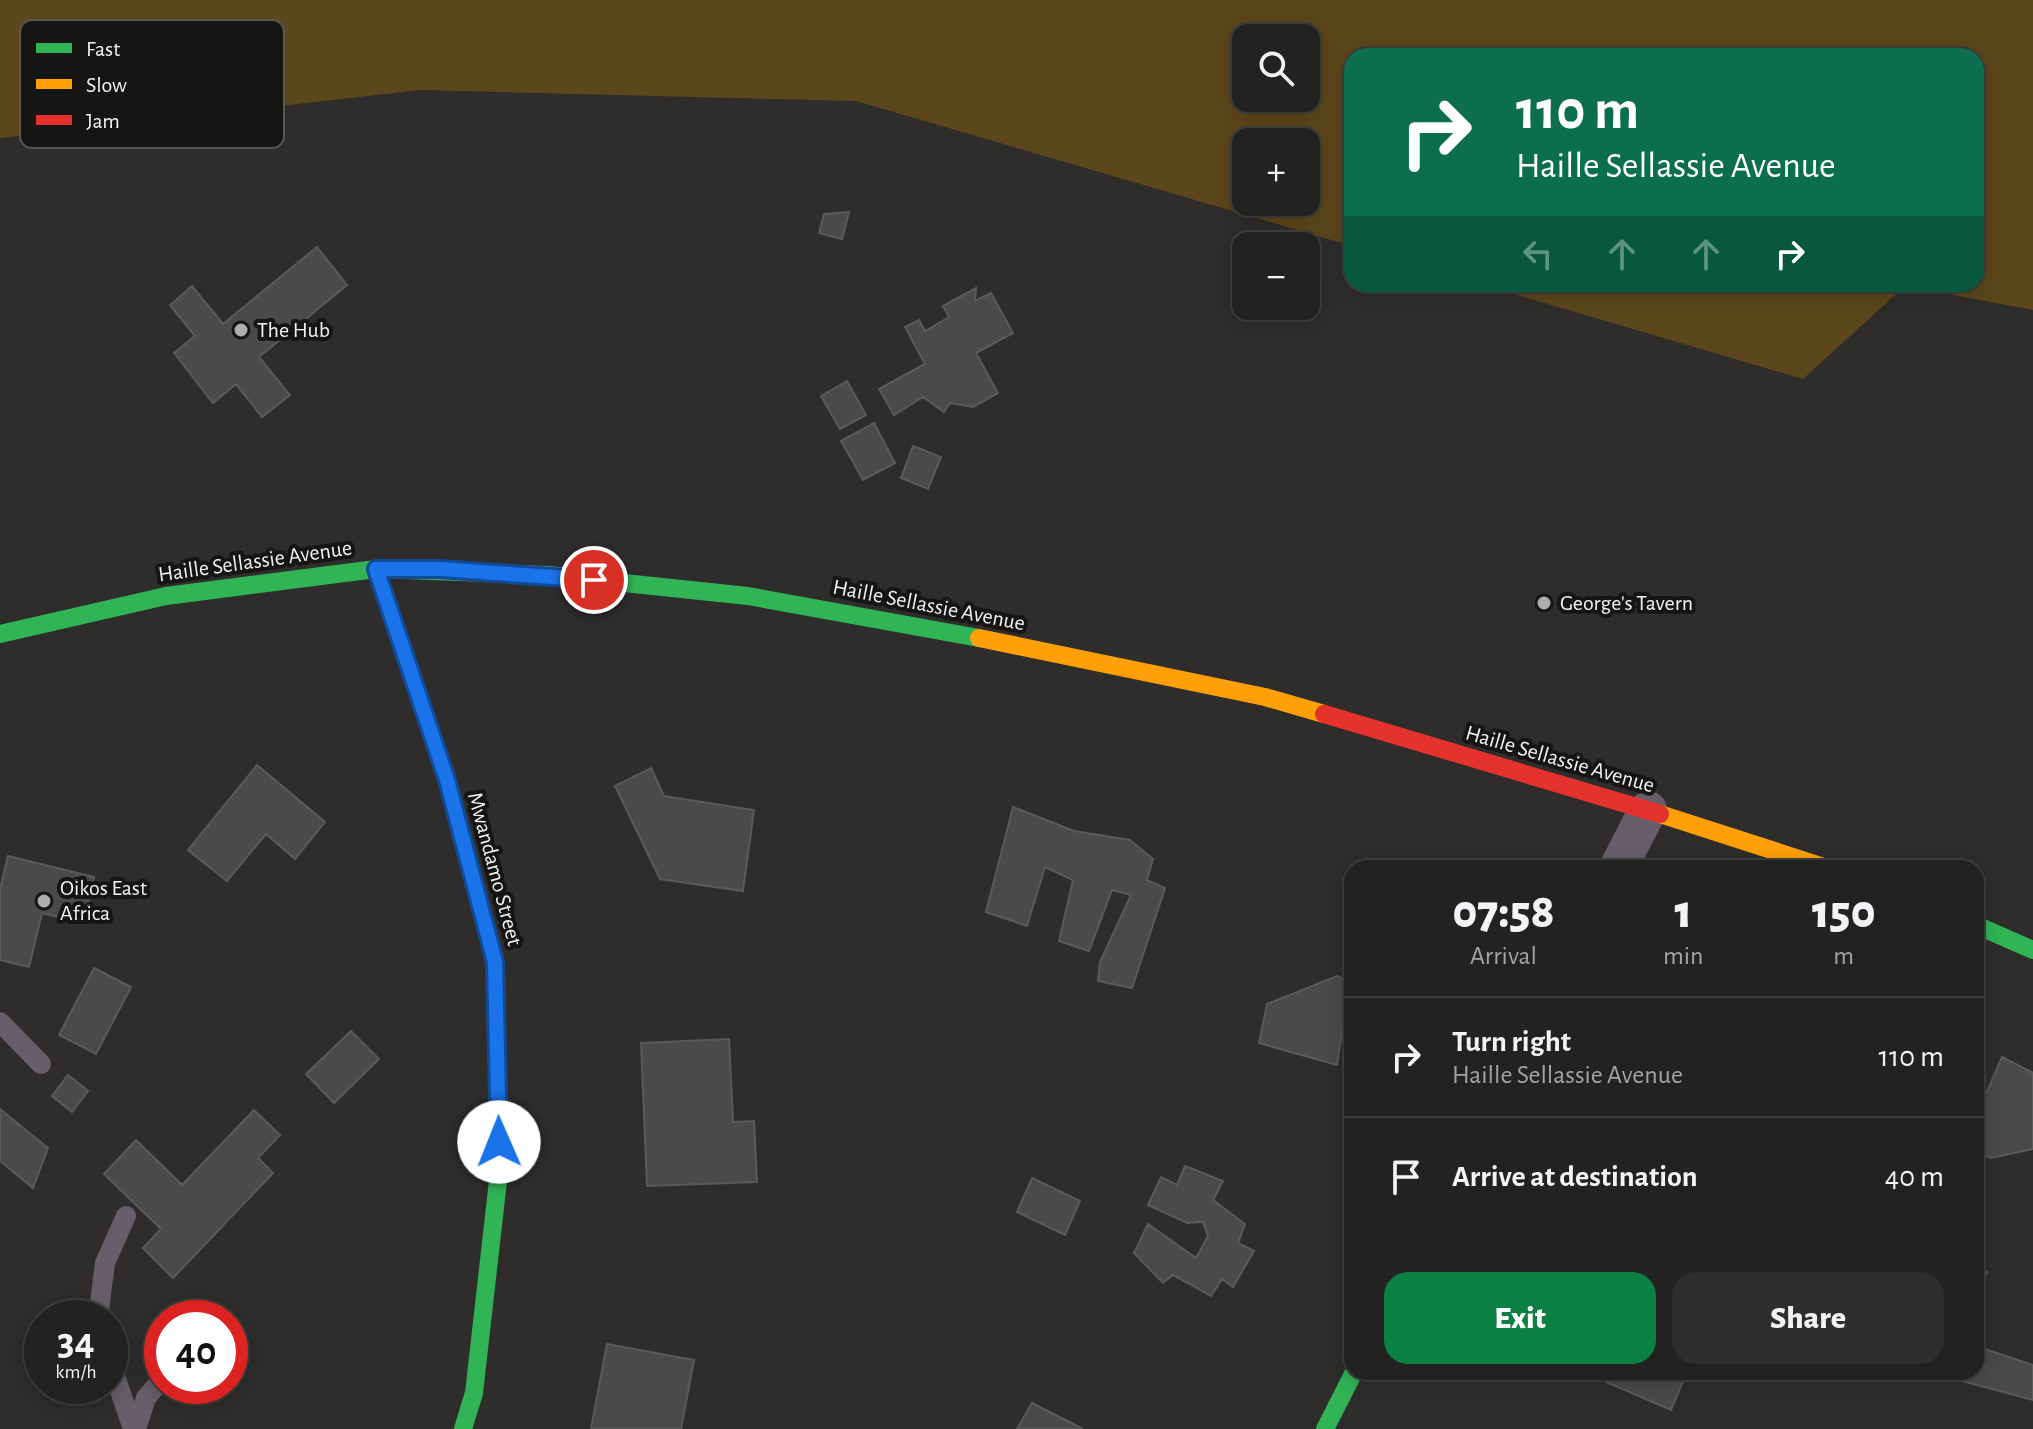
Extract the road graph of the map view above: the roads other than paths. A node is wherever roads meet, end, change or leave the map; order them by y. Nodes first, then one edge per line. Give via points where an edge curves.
1 (376, 569) junction
2 (0, 634) edge
3 (1648, 810) junction
4 (1622, 860) edge
5 (1802, 860) edge
6 (1984, 929) edge
7 (2033, 950) edge
8 (0, 1022) edge
9 (41, 1064) dead end
10 (126, 1216) dead end
11 (100, 1300) edge
12 (1350, 1380) edge
13 (144, 1403) edge
14 (125, 1404) edge
15 (134, 1429) edge
16 (463, 1429) edge
17 (1325, 1429) edge

1 - 2 street, Haille Sellassie Avenue via 166,596
1 - 3 street, Haille Sellassie Avenue via 548,575 808,606 1265,697
1 - 16 street, Mwandamo Street via 447,780 495,962 499,1172 474,1393
3 - 4 street
3 - 5 street, Haille Sellassie Avenue
6 - 7 street
8 - 9 lane
10 - 11 lane via 105,1263
12 - 17 street
13 - 15 lane
14 - 15 lane

